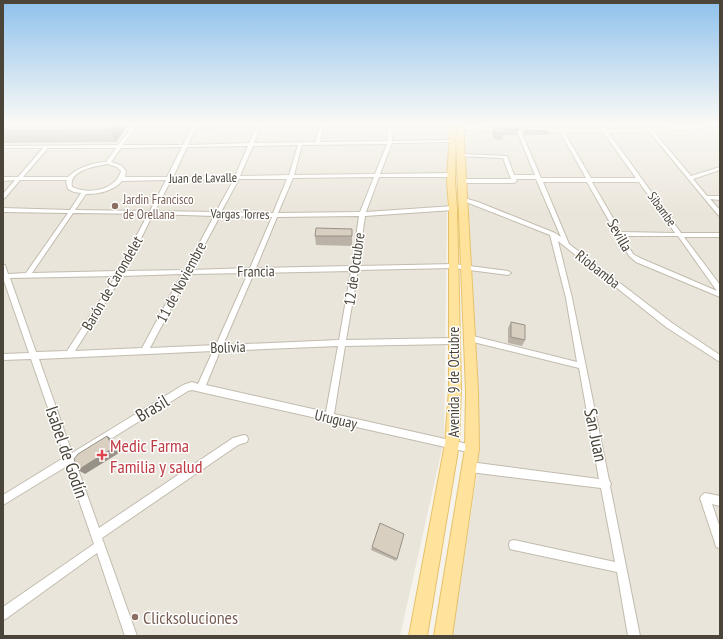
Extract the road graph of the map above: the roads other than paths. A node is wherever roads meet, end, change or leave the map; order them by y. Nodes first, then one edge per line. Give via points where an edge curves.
1 (40, 155) edge
2 (114, 155) edge
3 (180, 155) edge
4 (247, 155) edge
5 (297, 155) edge
6 (386, 155) edge
7 (454, 155) edge
8 (461, 155) joint
9 (529, 155) edge
10 (575, 155) edge
11 (622, 155) edge
12 (671, 155) edge
13 (108, 164) junction
14 (720, 168) edge
15 (291, 176) junction
16 (378, 176) junction
17 (70, 178) junction
18 (237, 178) junction
19 (457, 178) junction
20 (691, 178) junction
21 (20, 179) junction
22 (122, 179) junction
23 (169, 179) junction
24 (513, 179) junction
25 (540, 179) junction
26 (3, 180) edge
27 (589, 180) junction
28 (640, 180) junction
29 (84, 193) junction
30 (3, 197) edge
31 (706, 197) junction
32 (720, 198) edge
33 (464, 200) junction
34 (453, 208) junction
35 (3, 210) edge
36 (72, 211) junction
37 (152, 213) junction
38 (217, 214) junction
39 (362, 214) junction
40 (720, 214) edge
41 (275, 215) junction
42 (553, 234) junction
43 (619, 234) junction
44 (681, 235) junction
45 (720, 236) edge
46 (567, 245) junction
47 (460, 266) junction
48 (355, 268) junction
49 (252, 271) junction
50 (186, 272) junction
51 (4, 273) edge
52 (120, 274) junction
53 (508, 274) dead end
54 (27, 276) junction
55 (720, 290) edge
56 (720, 294) edge
57 (469, 338) junction
58 (453, 341) junction
59 (343, 343) junction
60 (219, 348) junction
61 (144, 352) junction
62 (69, 354) junction
63 (34, 355) junction
64 (3, 357) edge
65 (720, 359) edge
66 (582, 366) junction
67 (202, 387) junction
68 (329, 417) junction
69 (244, 439) dead end
70 (452, 444) junction
71 (472, 449) junction
72 (69, 458) junction
73 (470, 467) junction
74 (606, 484) junction
75 (3, 500) edge
76 (720, 501) edge
77 (98, 541) junction
78 (720, 543) edge
79 (514, 545) dead end
80 (620, 568) junction
81 (3, 614) edge
82 (130, 636) edge
83 (418, 636) edge
84 (443, 636) edge
85 (634, 636) edge

1 - 21 street
2 - 13 street
3 - 23 street, Barón de Carondelet
4 - 18 street, 11 de Noviembre
5 - 15 street
6 - 16 street, 12 de Octubre
7 - 19 main road, Avenida 9 de Octubre
8 - 19 main road, Avenida 9 de Octubre
8 - 24 street via 505,157
9 - 25 street
10 - 27 street, Sevilla
11 - 28 street, Sibambe
12 - 20 street
13 - 17 street via 86,167
13 - 22 street via 122,168
14 - 20 street
15 - 16 street, Juan de Lavalle
15 - 18 street, Juan de Lavalle
15 - 41 street
16 - 19 street, Juan de Lavalle
16 - 39 street, 12 de Octubre
17 - 21 street
17 - 29 street via 70,188
18 - 23 street, Juan de Lavalle
18 - 38 street, 11 de Noviembre
19 - 24 street, Juan de Lavalle
19 - 33 main road, Avenida 9 de Octubre
19 - 34 main road, Avenida 9 de Octubre
20 - 31 street
21 - 26 street
21 - 30 street
22 - 23 street, Juan de Lavalle
22 - 29 street via 106,189
23 - 37 street, Barón de Carondelet
24 - 25 street, Juan de Lavalle
25 - 27 street, Juan de Lavalle
25 - 46 street
27 - 28 street, Juan de Lavalle
27 - 43 street, Sevilla
28 - 44 street, Sibambe
29 - 36 street
31 - 32 street
31 - 40 street
33 - 42 street, Riobamba
33 - 47 main road, Avenida 9 de Octubre
34 - 39 street, Vargas Torres
34 - 47 main road, Avenida 9 de Octubre
35 - 36 street, Vargas Torres
36 - 37 street, Vargas Torres
36 - 54 street
37 - 38 street, Vargas Torres
37 - 52 street, Barón de Carondelet
38 - 41 street, Vargas Torres
38 - 50 street, 11 de Noviembre
39 - 41 street, Vargas Torres
39 - 48 street, 12 de Octubre
41 - 49 street
42 - 46 street, Riobamba
42 - 66 street, San Juan
43 - 44 street
43 - 56 street, Sevilla via 634,257
44 - 45 street
44 - 55 street, Sibambe
46 - 65 street, Riobamba via 669,325
47 - 48 street, Francia
47 - 53 street, Francia
47 - 57 main road, Avenida 9 de Octubre
47 - 58 main road, Avenida 9 de Octubre
48 - 49 street, Francia
48 - 59 street, 12 de Octubre
49 - 50 street, Francia
49 - 60 street
50 - 52 street, Francia
50 - 61 street, 11 de Noviembre
51 - 54 street, Francia
51 - 63 street, Isabel de Godín
52 - 54 street, Francia
52 - 62 street, Barón de Carondelet
57 - 66 street
57 - 71 main road, Avenida 9 de Octubre
58 - 59 street, Bolivia
58 - 70 main road, Avenida 9 de Octubre via 455,389
59 - 60 street, Bolivia
59 - 68 street, 12 de Octubre
60 - 61 street, Bolivia
60 - 67 street
61 - 62 street, Bolivia
62 - 63 street, Bolivia
63 - 64 street, Bolivia
63 - 72 street, Isabel de Godín
66 - 74 street, San Juan
67 - 68 street, Uruguay
67 - 72 street, Brasil via 186,388
68 - 70 street, Uruguay
69 - 77 street via 236,441
70 - 71 street, Uruguay
70 - 83 main road, Avenida 9 de Octubre
71 - 73 main road, Avenida 9 de Octubre
72 - 75 street, Brasil
72 - 77 street, Isabel de Godín
73 - 74 street
73 - 84 main road, Avenida 9 de Octubre
74 - 80 street, San Juan
76 - 78 street via 705,498
77 - 81 street
77 - 82 street, Isabel de Godín
79 - 80 street
80 - 85 street, San Juan

